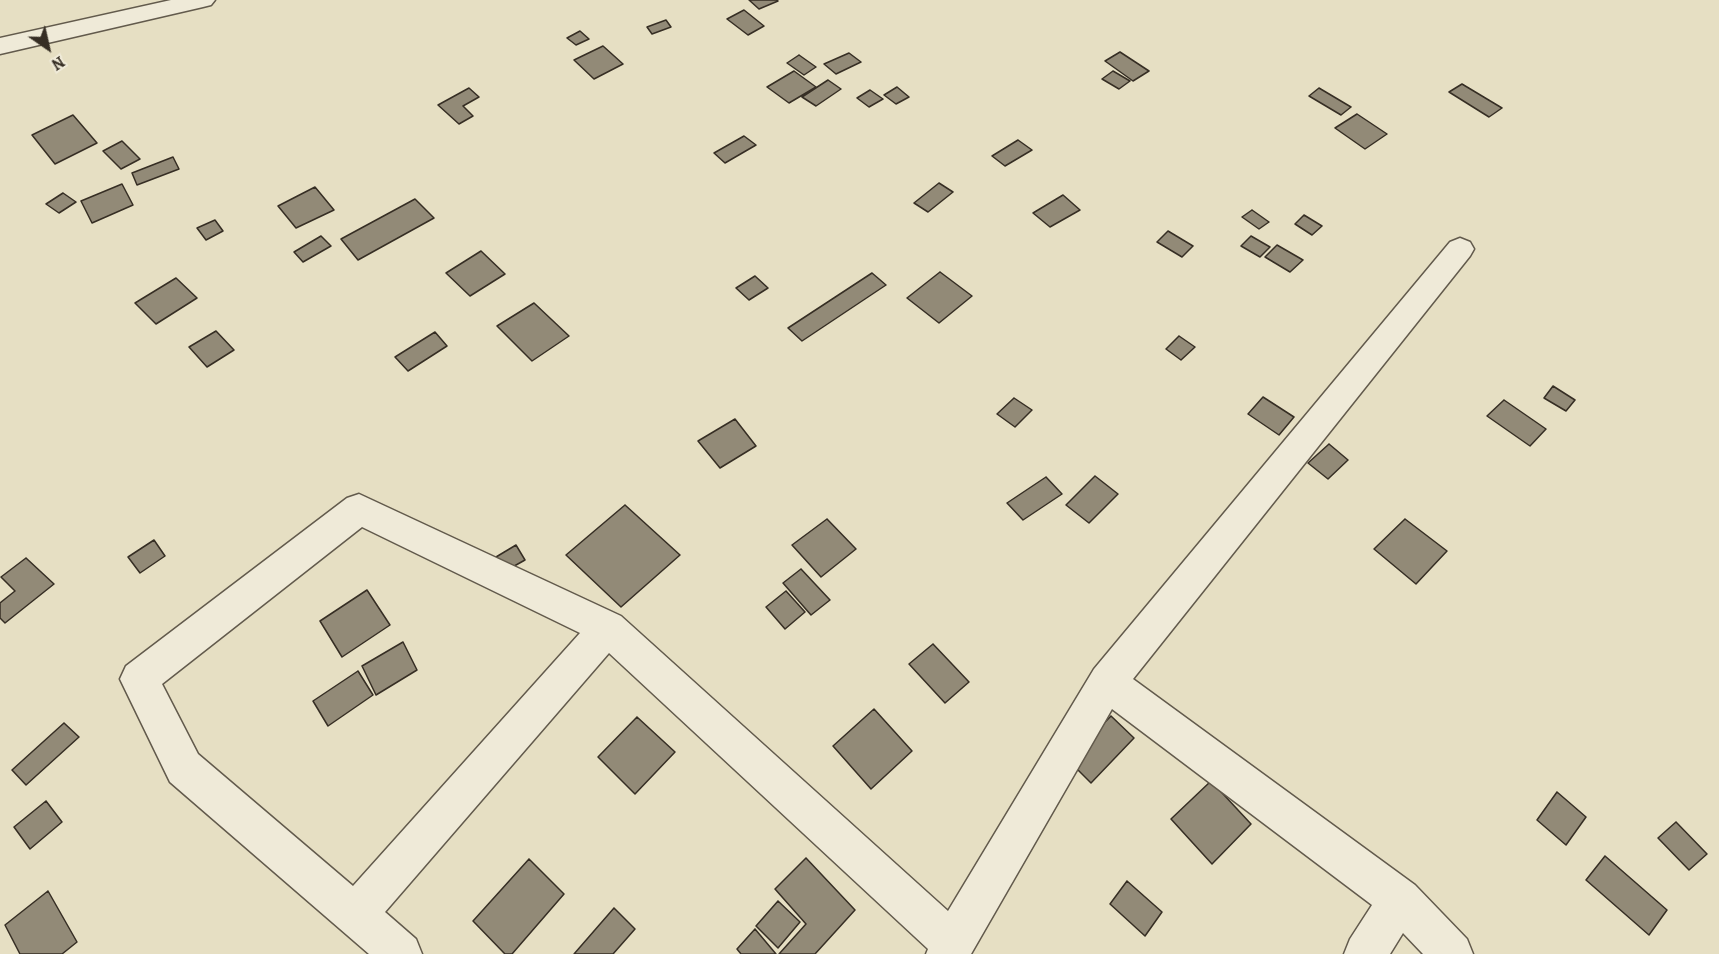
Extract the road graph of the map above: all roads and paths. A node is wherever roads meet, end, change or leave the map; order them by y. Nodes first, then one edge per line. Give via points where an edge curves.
1 (202, 0) edge
2 (0, 46) edge
3 (1460, 249) dead end
4 (608, 628) junction
5 (1107, 682) junction
6 (1400, 900) junction
7 (355, 915) junction
8 (950, 949) edge
9 (401, 954) edge
10 (1365, 954) edge
11 (1452, 954) edge

1 - 2 street
3 - 5 street
4 - 7 street
4 - 7 street via 358,509 140,679 184,768
4 - 8 street
5 - 6 street
5 - 8 street
6 - 10 street
6 - 11 street
7 - 9 street

